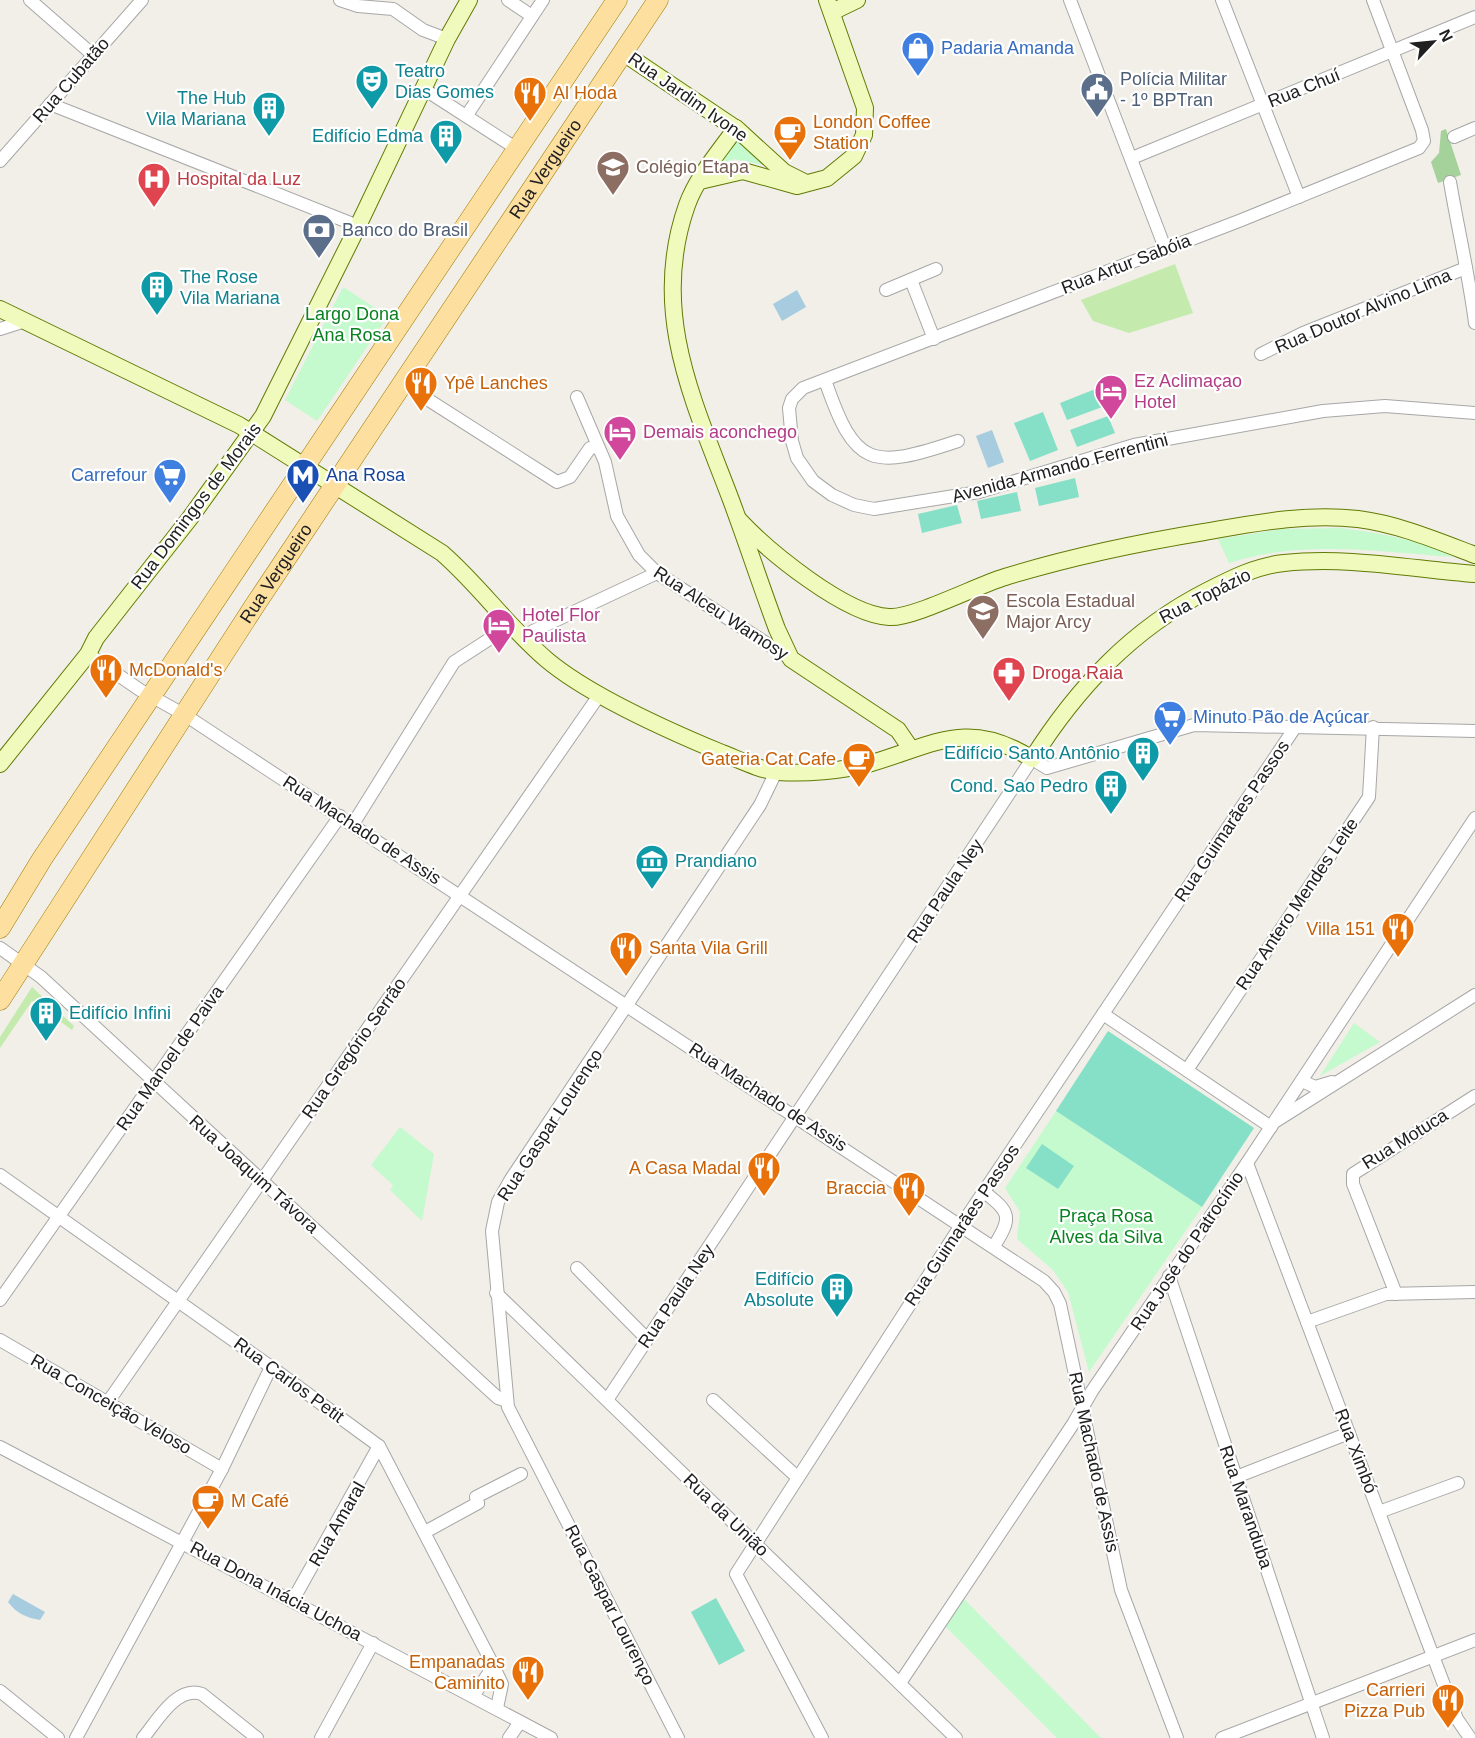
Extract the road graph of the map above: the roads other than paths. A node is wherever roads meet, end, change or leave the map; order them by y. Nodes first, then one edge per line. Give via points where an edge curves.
1 (30, 0) edge
2 (142, 0) edge
3 (340, 0) edge
4 (469, 0) edge
5 (508, 0) edge
6 (543, 0) edge
7 (617, 0) edge
8 (658, 0) edge
9 (857, 0) edge
10 (1070, 0) edge
11 (1222, 0) edge
12 (1373, 0) edge
13 (830, 6) edge
14 (532, 16) junction
15 (1475, 17) edge
16 (447, 39) junction
17 (622, 52) junction
18 (1392, 52) junction
19 (93, 55) junction
20 (424, 89) junction
21 (50, 104) junction
22 (1263, 105) junction
23 (467, 115) junction
24 (736, 128) junction
25 (1475, 128) edge
26 (1454, 137) dead end
27 (517, 149) junction
28 (1132, 158) junction
29 (0, 161) edge
30 (700, 181) junction
31 (1450, 182) dead end
32 (812, 184) junction
33 (1299, 197) junction
34 (358, 226) junction
35 (1165, 248) junction
36 (1466, 268) junction
37 (936, 269) dead end
38 (911, 280) junction
39 (886, 290) dead end
40 (0, 309) edge
41 (25, 321) junction
42 (1475, 323) edge
43 (0, 328) edge
44 (934, 339) junction
45 (1261, 354) dead end
46 (825, 380) junction
47 (402, 383) junction
48 (577, 398) dead end
49 (1475, 413) edge
50 (253, 433) junction
51 (957, 441) dead end
52 (598, 447) junction
53 (305, 466) junction
54 (334, 484) junction
55 (739, 520) junction
56 (1469, 553) edge
57 (1454, 572) junction
58 (657, 573) junction
59 (1475, 573) edge
60 (511, 626) junction
61 (524, 639) junction
62 (88, 654) junction
63 (791, 659) junction
64 (600, 694) junction
65 (152, 697) junction
66 (185, 715) junction
67 (1296, 726) junction
68 (1373, 728) junction
69 (1475, 731) edge
70 (911, 749) junction
71 (1032, 759) junction
72 (0, 764) edge
73 (776, 772) junction
74 (340, 816) junction
75 (1475, 818) edge
76 (353, 824) junction
77 (460, 894) junction
78 (0, 928) edge
79 (0, 948) edge
80 (22, 964) junction
81 (1475, 995) edge
82 (0, 1000) edge
83 (629, 1005) junction
84 (1103, 1014) junction
85 (1187, 1070) junction
86 (1302, 1081) junction
87 (1339, 1081) junction
88 (153, 1082) junction
89 (1475, 1096) edge
90 (796, 1115) junction
91 (1272, 1125) junction
92 (1247, 1163) junction
93 (0, 1175) edge
94 (263, 1181) junction
95 (984, 1192) junction
96 (59, 1217) junction
97 (961, 1225) junction
98 (994, 1246) junction
99 (577, 1268) dead end
100 (1169, 1276) junction
101 (1475, 1292) edge
102 (496, 1293) junction
103 (1396, 1294) junction
104 (0, 1300) edge
105 (178, 1301) junction
106 (1307, 1322) junction
107 (647, 1339) junction
108 (0, 1340) edge
109 (271, 1367) junction
110 (607, 1400) junction
111 (712, 1400) dead end
112 (507, 1401) junction
113 (108, 1402) junction
114 (1082, 1407) junction
115 (1349, 1433) junction
116 (379, 1446) junction
117 (0, 1447) edge
118 (222, 1468) junction
119 (521, 1474) dead end
120 (796, 1477) junction
121 (1236, 1477) junction
122 (1458, 1483) dead end
123 (1379, 1512) junction
124 (425, 1532) junction
125 (180, 1541) junction
126 (756, 1543) junction
127 (293, 1600) junction
128 (1475, 1640) edge
129 (373, 1643) junction
130 (1433, 1656) junction
131 (491, 1661) junction
132 (900, 1683) junction
133 (0, 1691) edge
134 (473, 1696) junction
135 (1312, 1703) junction
136 (497, 1708) junction
137 (520, 1722) junction
138 (58, 1738) edge
139 (76, 1738) edge
140 (143, 1738) edge
141 (257, 1738) edge
142 (321, 1738) edge
143 (509, 1738) edge
144 (551, 1738) edge
145 (678, 1738) edge
146 (822, 1738) edge
147 (956, 1738) edge
148 (1177, 1738) edge
149 (1222, 1738) edge
150 (1323, 1738) edge
151 (1470, 1738) edge

1 - 19 street
2 - 19 street, Rua Cubatão
3 - 16 street via 393,9 423,30
4 - 16 street, Rua Domingos de Morais
5 - 14 street
6 - 14 street
7 - 27 main road, Rua Vergueiro
8 - 17 main road, Rua Vergueiro
9 - 13 street
10 - 28 street
11 - 22 street
12 - 18 street
13 - 32 street via 865,108 864,135 854,156 842,169
14 - 23 street
15 - 18 street, Rua Chuí
16 - 20 street, Rua Domingos de Morais
17 - 24 street, Rua Jardim Ivone
17 - 47 main road, Rua Vergueiro
18 - 22 street, Rua Chuí
18 - 33 street, Rua Artur Sabóia via 1424,141 1419,148
19 - 21 street, Rua Cubatão
20 - 23 street
20 - 34 street, Rua Domingos de Morais
21 - 29 street, Rua Cubatão
21 - 34 street
22 - 28 street, Rua Chuí
22 - 33 street
23 - 27 street
24 - 30 street
24 - 32 street, Rua Jardim Ivone via 792,178
25 - 26 street
27 - 53 main road, Rua Vergueiro
28 - 35 street
30 - 32 street via 743,171 790,186
30 - 55 street via 678,239 672,280 673,320 694,400
31 - 36 street
33 - 35 street, Rua Artur Sabóia
34 - 50 street, Rua Domingos de Morais
35 - 44 street, Rua Artur Sabóia
36 - 42 street
36 - 45 street, Rua Doutor Alvino Lima via 1303,333
37 - 38 street
38 - 39 street
38 - 44 street
40 - 41 street
41 - 43 street
41 - 50 street
44 - 46 street, Rua Artur Sabóia
46 - 49 street, Avenida Armando Ferrentini via 803,388 792,399 789,408 797,458 813,481 832,495 874,509 979,492 1134,445 1313,413 1385,406
46 - 51 street via 847,435 867,454 902,457
47 - 52 street via 557,482 570,477 590,448
47 - 54 main road, Rua Vergueiro
48 - 52 street, Rua Alceu Wamosy
50 - 53 street
50 - 62 street, Rua Domingos de Morais via 96,638
52 - 58 street, Rua Alceu Wamosy via 617,516 639,555
53 - 54 street
53 - 65 main road, Rua Vergueiro
54 - 60 street via 442,553 469,576
54 - 66 main road, Rua Vergueiro
55 - 56 street via 778,557 840,598 870,615 892,618 1006,577 1089,554 1272,520 1320,516 1360,519
55 - 63 street
56 - 57 street via 1467,566
57 - 59 street, Rua Topázio
57 - 71 street, Rua Topázio via 1298,562 1269,565 1232,578 1166,614 1107,661
58 - 61 street via 533,631
58 - 63 street, Rua Alceu Wamosy
60 - 61 street
60 - 76 street via 454,662
61 - 64 street via 564,674
62 - 65 street, Rua Machado de Assis
62 - 72 street, Rua Domingos de Morais
63 - 70 street, Rua Alceu Wamosy via 898,730
64 - 73 street via 715,750
64 - 77 street, Rua Gregório Serrão
65 - 66 street, Rua Machado de Assis
65 - 78 main road, Rua Vergueiro via 42,858
66 - 74 street, Rua Machado de Assis
66 - 80 main road, Rua Vergueiro
67 - 68 street
67 - 71 street via 1194,725 1047,768
67 - 84 street, Rua Guimarães Passos
68 - 69 street
68 - 85 street, Rua Antero Mendes Leite via 1369,797
70 - 71 street via 933,741 980,739 1011,746
70 - 73 street via 856,766
71 - 90 street, Rua Paula Ney
73 - 83 street, Rua Gaspar Lourenço via 760,805
74 - 76 street, Rua Machado de Assis
74 - 88 street, Rua Manoel de Paiva
75 - 86 street, Rua José do Patrocínio
76 - 77 street, Rua Machado de Assis
77 - 83 street, Rua Machado de Assis
77 - 94 street, Rua Gregório Serrão
79 - 80 street, Rua Joaquim Távora
80 - 82 main road, Rua Vergueiro
80 - 88 street, Rua Joaquim Távora via 41,977
81 - 87 street
83 - 90 street, Rua Machado de Assis
83 - 102 street, Rua Gaspar Lourenço via 498,1202 492,1231
84 - 85 street
84 - 95 street, Rua Guimarães Passos
85 - 91 street
86 - 87 street via 1315,1087
86 - 91 street, Rua José do Patrocínio
87 - 91 street
88 - 94 street, Rua Joaquim Távora
88 - 96 street, Rua Manoel de Paiva
89 - 103 street, Rua Motuca via 1353,1174 1353,1184
90 - 97 street, Rua Machado de Assis
90 - 107 street, Rua Paula Ney
91 - 92 street, Rua José do Patrocínio
92 - 100 street, Rua José do Patrocínio
92 - 106 street, Rua Ximbó
93 - 96 street, Rua Carlos Petit
94 - 105 street, Rua Gregório Serrão
94 - 112 street, Rua Joaquim Távora via 498,1398
95 - 97 street, Rua Guimarães Passos
95 - 98 street via 1003,1207 1007,1217
96 - 104 street, Rua Manoel de Paiva
96 - 105 street, Rua Carlos Petit
97 - 98 street, Rua Machado de Assis
97 - 120 street, Rua Guimarães Passos
98 - 114 street, Rua Machado de Assis via 1054,1292
99 - 107 street
100 - 114 street, Rua José do Patrocínio
100 - 121 street, Rua Maranduba
101 - 103 street
102 - 110 street, Rua da União
102 - 112 street, Rua Gaspar Lourenço
103 - 106 street via 1386,1294
105 - 109 street, Rua Carlos Petit
105 - 113 street, Rua Gregório Serrão
106 - 115 street, Rua Ximbó
107 - 110 street, Rua Paula Ney
108 - 113 street, Rua Conceição Veloso
109 - 116 street, Rua Carlos Petit
109 - 118 street
110 - 126 street, Rua da União
111 - 120 street
112 - 145 street, Rua Gaspar Lourenço
113 - 118 street, Rua Conceição Veloso
114 - 132 street, Rua José do Patrocínio
114 - 148 street, Rua Machado de Assis via 1121,1590
115 - 121 street
115 - 123 street, Rua Ximbó
116 - 124 street, Rua Carlos Petit
116 - 127 street, Rua Amaral
117 - 125 street, Rua Dona Inácia Uchoa
118 - 125 street
119 - 124 street via 476,1497 478,1503
120 - 126 street, Rua Guimarães Passos
121 - 135 street, Rua Maranduba
122 - 123 street
123 - 130 street, Rua Ximbó
124 - 131 street, Rua Carlos Petit
125 - 127 street, Rua Dona Inácia Uchoa
125 - 139 street
126 - 132 street, Rua da União
126 - 146 street, Rua Guimarães Passos via 736,1574
127 - 129 street, Rua Dona Inácia Uchoa
128 - 130 street
129 - 134 street, Rua Dona Inácia Uchoa
129 - 142 street
130 - 135 street
130 - 151 street, Rua Ximbó via 1457,1719
131 - 134 street via 489,1673
131 - 136 street, Rua Carlos Petit via 502,1684
132 - 147 street, Rua da União
133 - 138 street
134 - 136 street, Rua Dona Inácia Uchoa
135 - 149 street
135 - 150 street, Rua Maranduba
136 - 137 street, Rua Dona Inácia Uchoa
137 - 143 street
137 - 144 street, Rua Dona Inácia Uchoa
140 - 141 street via 178,1698 195,1692

